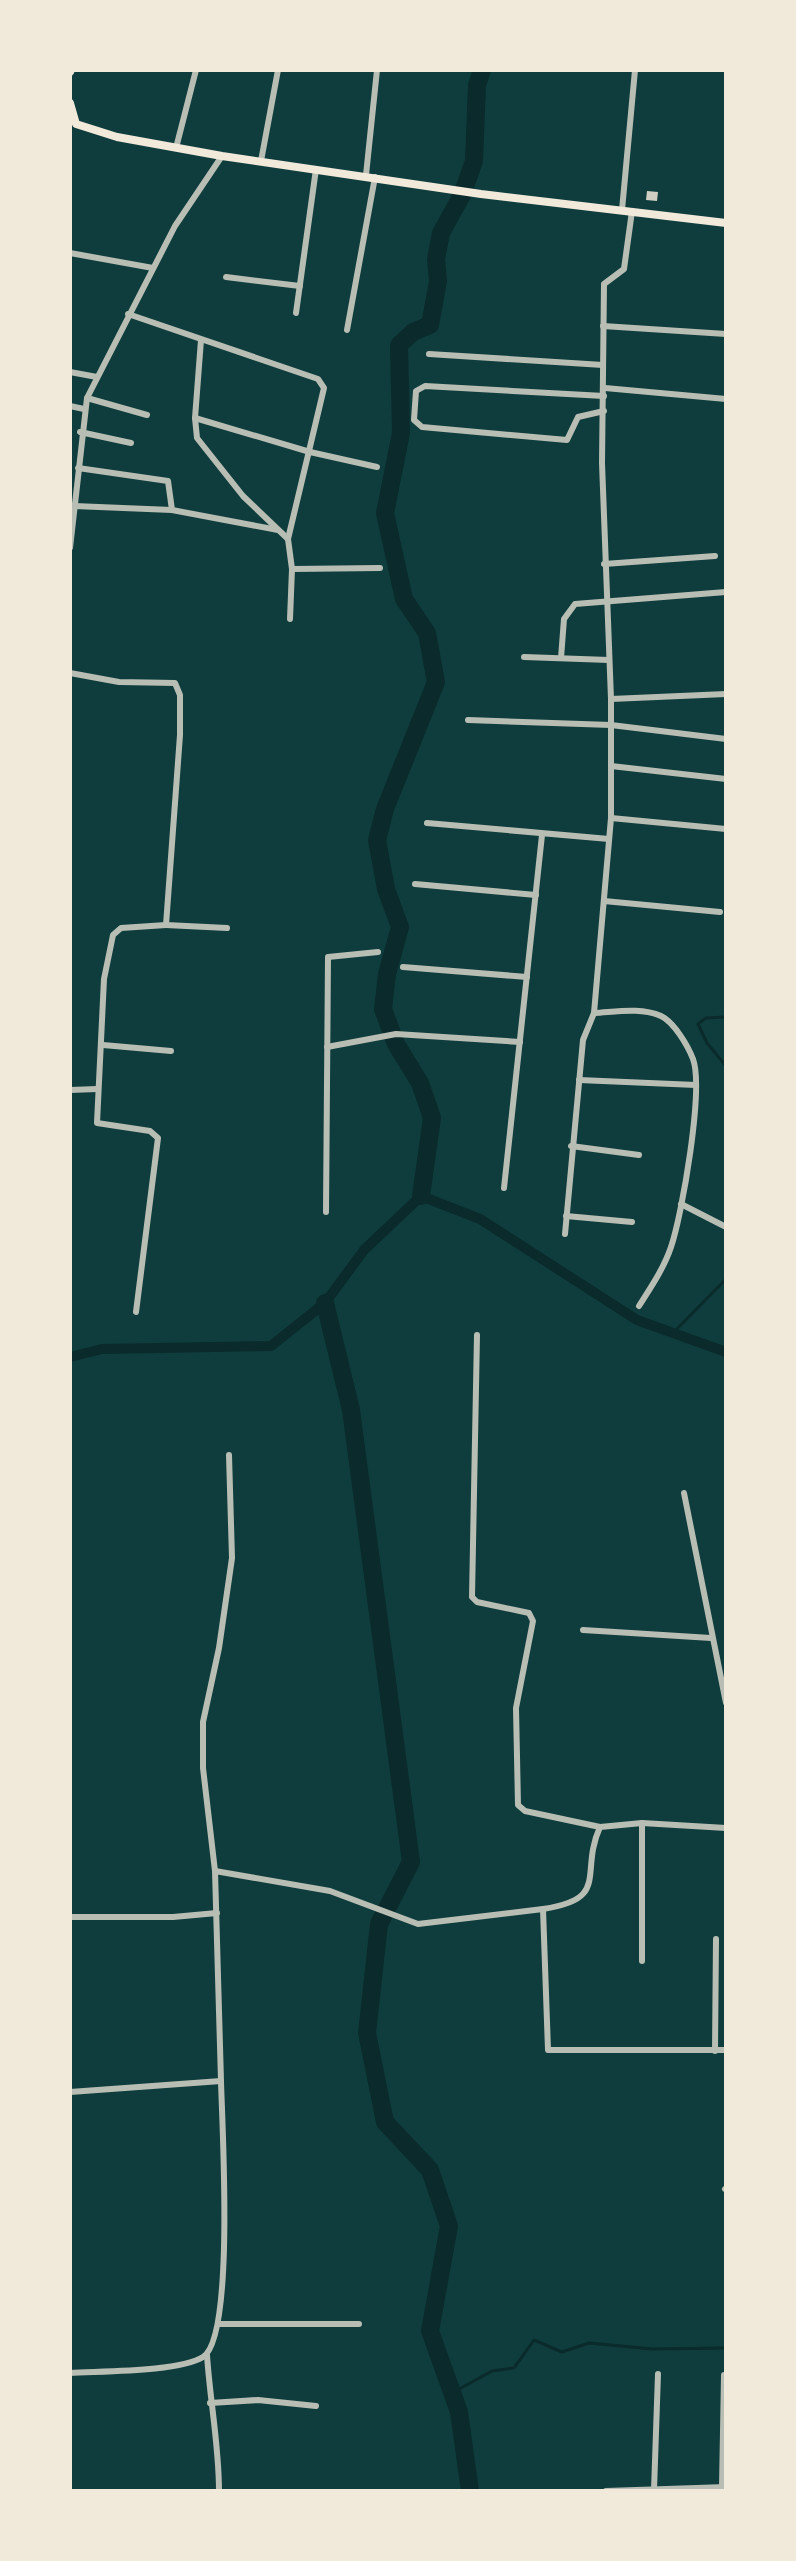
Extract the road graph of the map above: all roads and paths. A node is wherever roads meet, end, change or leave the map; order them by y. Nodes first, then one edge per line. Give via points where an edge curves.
1 (196, 70) edge
2 (278, 70) edge
3 (377, 70) edge
4 (635, 70) edge
5 (70, 103) edge
6 (73, 123) edge
7 (176, 148) junction
8 (222, 156) junction
9 (261, 161) junction
10 (316, 169) junction
11 (370, 176) junction
12 (622, 210) junction
13 (632, 211) junction
14 (726, 223) edge
15 (70, 253) edge
16 (153, 268) junction
17 (226, 277) dead end
18 (300, 286) junction
19 (296, 313) dead end
20 (128, 314) junction
21 (603, 326) junction
22 (347, 330) dead end
23 (726, 334) edge
24 (201, 340) junction
25 (429, 354) dead end
26 (603, 365) junction
27 (70, 372) edge
28 (97, 377) junction
29 (604, 392) junction
30 (87, 398) junction
31 (726, 399) edge
32 (70, 406) edge
33 (84, 409) junction
34 (604, 411) junction
35 (147, 415) dead end
36 (195, 418) junction
37 (80, 432) junction
38 (131, 443) dead end
39 (310, 452) junction
40 (377, 467) dead end
41 (78, 468) junction
42 (73, 485) edge
43 (74, 506) junction
44 (172, 510) junction
45 (72, 517) edge
46 (282, 531) junction
47 (288, 539) junction
48 (70, 548) edge
49 (715, 556) dead end
50 (604, 564) junction
51 (380, 568) dead end
52 (292, 569) junction
53 (726, 592) edge
54 (606, 600) junction
55 (290, 619) dead end
56 (524, 657) dead end
57 (561, 658) junction
58 (609, 660) junction
59 (70, 673) edge
60 (726, 694) edge
61 (611, 699) junction
62 (468, 720) dead end
63 (611, 725) junction
64 (726, 739) edge
65 (611, 766) junction
66 (726, 779) edge
67 (611, 818) junction
68 (427, 823) dead end
69 (726, 829) edge
70 (542, 835) junction
71 (609, 839) junction
72 (415, 884) dead end
73 (536, 895) junction
74 (604, 901) junction
75 (720, 912) dead end
76 (166, 925) junction
77 (227, 928) dead end
78 (378, 952) dead end
79 (403, 967) dead end
80 (527, 977) junction
81 (594, 1013) junction
82 (520, 1042) junction
83 (103, 1045) junction
84 (327, 1047) junction
85 (171, 1051) dead end
86 (579, 1080) junction
87 (696, 1085) junction
88 (97, 1089) junction
89 (70, 1090) edge
90 (571, 1146) junction
91 (639, 1155) dead end
92 (504, 1188) dead end
93 (681, 1204) junction
94 (326, 1212) dead end
95 (566, 1216) junction
96 (632, 1222) dead end
97 (726, 1227) edge
98 (565, 1234) dead end
99 (639, 1306) dead end
100 (136, 1312) dead end
101 (477, 1335) dead end
102 (229, 1455) dead end
103 (684, 1493) dead end
104 (583, 1630) dead end
105 (711, 1638) junction
106 (726, 1703) edge
107 (642, 1823) junction
108 (600, 1827) junction
109 (726, 1828) edge
110 (215, 1871) junction
111 (543, 1909) junction
112 (217, 1913) junction
113 (70, 1917) edge
114 (716, 1939) dead end
115 (642, 1961) dead end
116 (726, 2050) edge
117 (715, 2051) junction
118 (221, 2081) junction
119 (70, 2092) edge
120 (220, 2324) junction
121 (359, 2324) dead end
122 (207, 2355) junction
123 (70, 2373) edge
124 (658, 2374) dead end
125 (724, 2375) edge
126 (210, 2403) junction
127 (316, 2406) dead end
128 (724, 2487) edge
129 (684, 2489) edge
130 (625, 2490) edge
131 (654, 2490) edge
132 (219, 2491) edge
133 (606, 2491) edge

1 - 7 street
2 - 9 street
3 - 11 street
4 - 12 street
5 - 6 main road
6 - 7 main road
7 - 8 main road
8 - 9 main road
8 - 16 street
9 - 10 main road
10 - 11 main road
10 - 18 street
11 - 12 main road
11 - 22 street
12 - 13 main road
13 - 14 main road
13 - 21 street via 624,269 604,284
15 - 16 street
16 - 20 street
17 - 18 street
18 - 19 street
20 - 24 street
20 - 28 street
21 - 23 street
21 - 26 street
24 - 36 street
24 - 39 street via 318,379 324,388
25 - 26 street
26 - 29 street
27 - 28 street
28 - 30 street
29 - 31 street
29 - 34 street
29 - 34 street via 425,386 414,397 414,420 422,427 567,440 578,417
30 - 33 street
30 - 35 street
32 - 33 street
33 - 37 street
34 - 50 street
36 - 39 street
36 - 46 street via 197,438 206,452
37 - 38 street
37 - 41 street
39 - 40 street
39 - 47 street
41 - 42 street
41 - 44 street via 168,481
42 - 43 street
43 - 44 street
43 - 45 street
44 - 46 street
45 - 48 street
46 - 47 street
47 - 52 street
49 - 50 street
50 - 54 street
51 - 52 street
52 - 55 street
53 - 54 street
54 - 57 street via 575,604 569,610
54 - 58 street
56 - 57 street
57 - 58 street
58 - 61 street
59 - 76 street via 119,682 175,683 180,695
60 - 61 street
61 - 63 street
62 - 63 street
63 - 64 street
63 - 65 street
65 - 66 street
65 - 67 street
67 - 69 street
67 - 71 street
68 - 70 street
70 - 71 street
70 - 73 street
71 - 74 street
72 - 73 street
73 - 80 street
74 - 75 street
74 - 81 street
76 - 77 street
76 - 83 street via 121,928 113,935 103,990
78 - 84 street via 328,957
79 - 80 street
80 - 82 street
81 - 86 street via 583,1040
81 - 87 street via 634,1010 662,1016 694,1061
82 - 84 street via 396,1034
82 - 92 street
83 - 85 street
83 - 88 street
84 - 94 street
86 - 87 street
86 - 90 street
87 - 93 street
88 - 89 street
88 - 100 street via 97,1123 150,1131 158,1138
90 - 91 street
90 - 95 street
93 - 97 street
93 - 99 street via 671,1247
95 - 96 street
95 - 98 street
101 - 108 street via 472,1597 529,1613 533,1621 516,1708 518,1805
102 - 110 street via 232,1558 203,1722
103 - 105 street
104 - 105 street
105 - 106 street
107 - 108 street
107 - 109 street
107 - 115 street
108 - 111 street via 584,1896 571,1905
110 - 111 street via 276,1879 372,1905 418,1924
110 - 112 street
111 - 117 street via 548,2050
112 - 113 street
112 - 118 street
114 - 117 street
116 - 117 street
118 - 119 street
118 - 120 street
120 - 121 street
120 - 122 street
122 - 123 street via 176,2365
122 - 126 street
124 - 131 street
125 - 128 street
126 - 127 street via 258,2400
126 - 132 street via 218,2438
128 - 129 street
129 - 131 street
130 - 131 street
130 - 133 street

